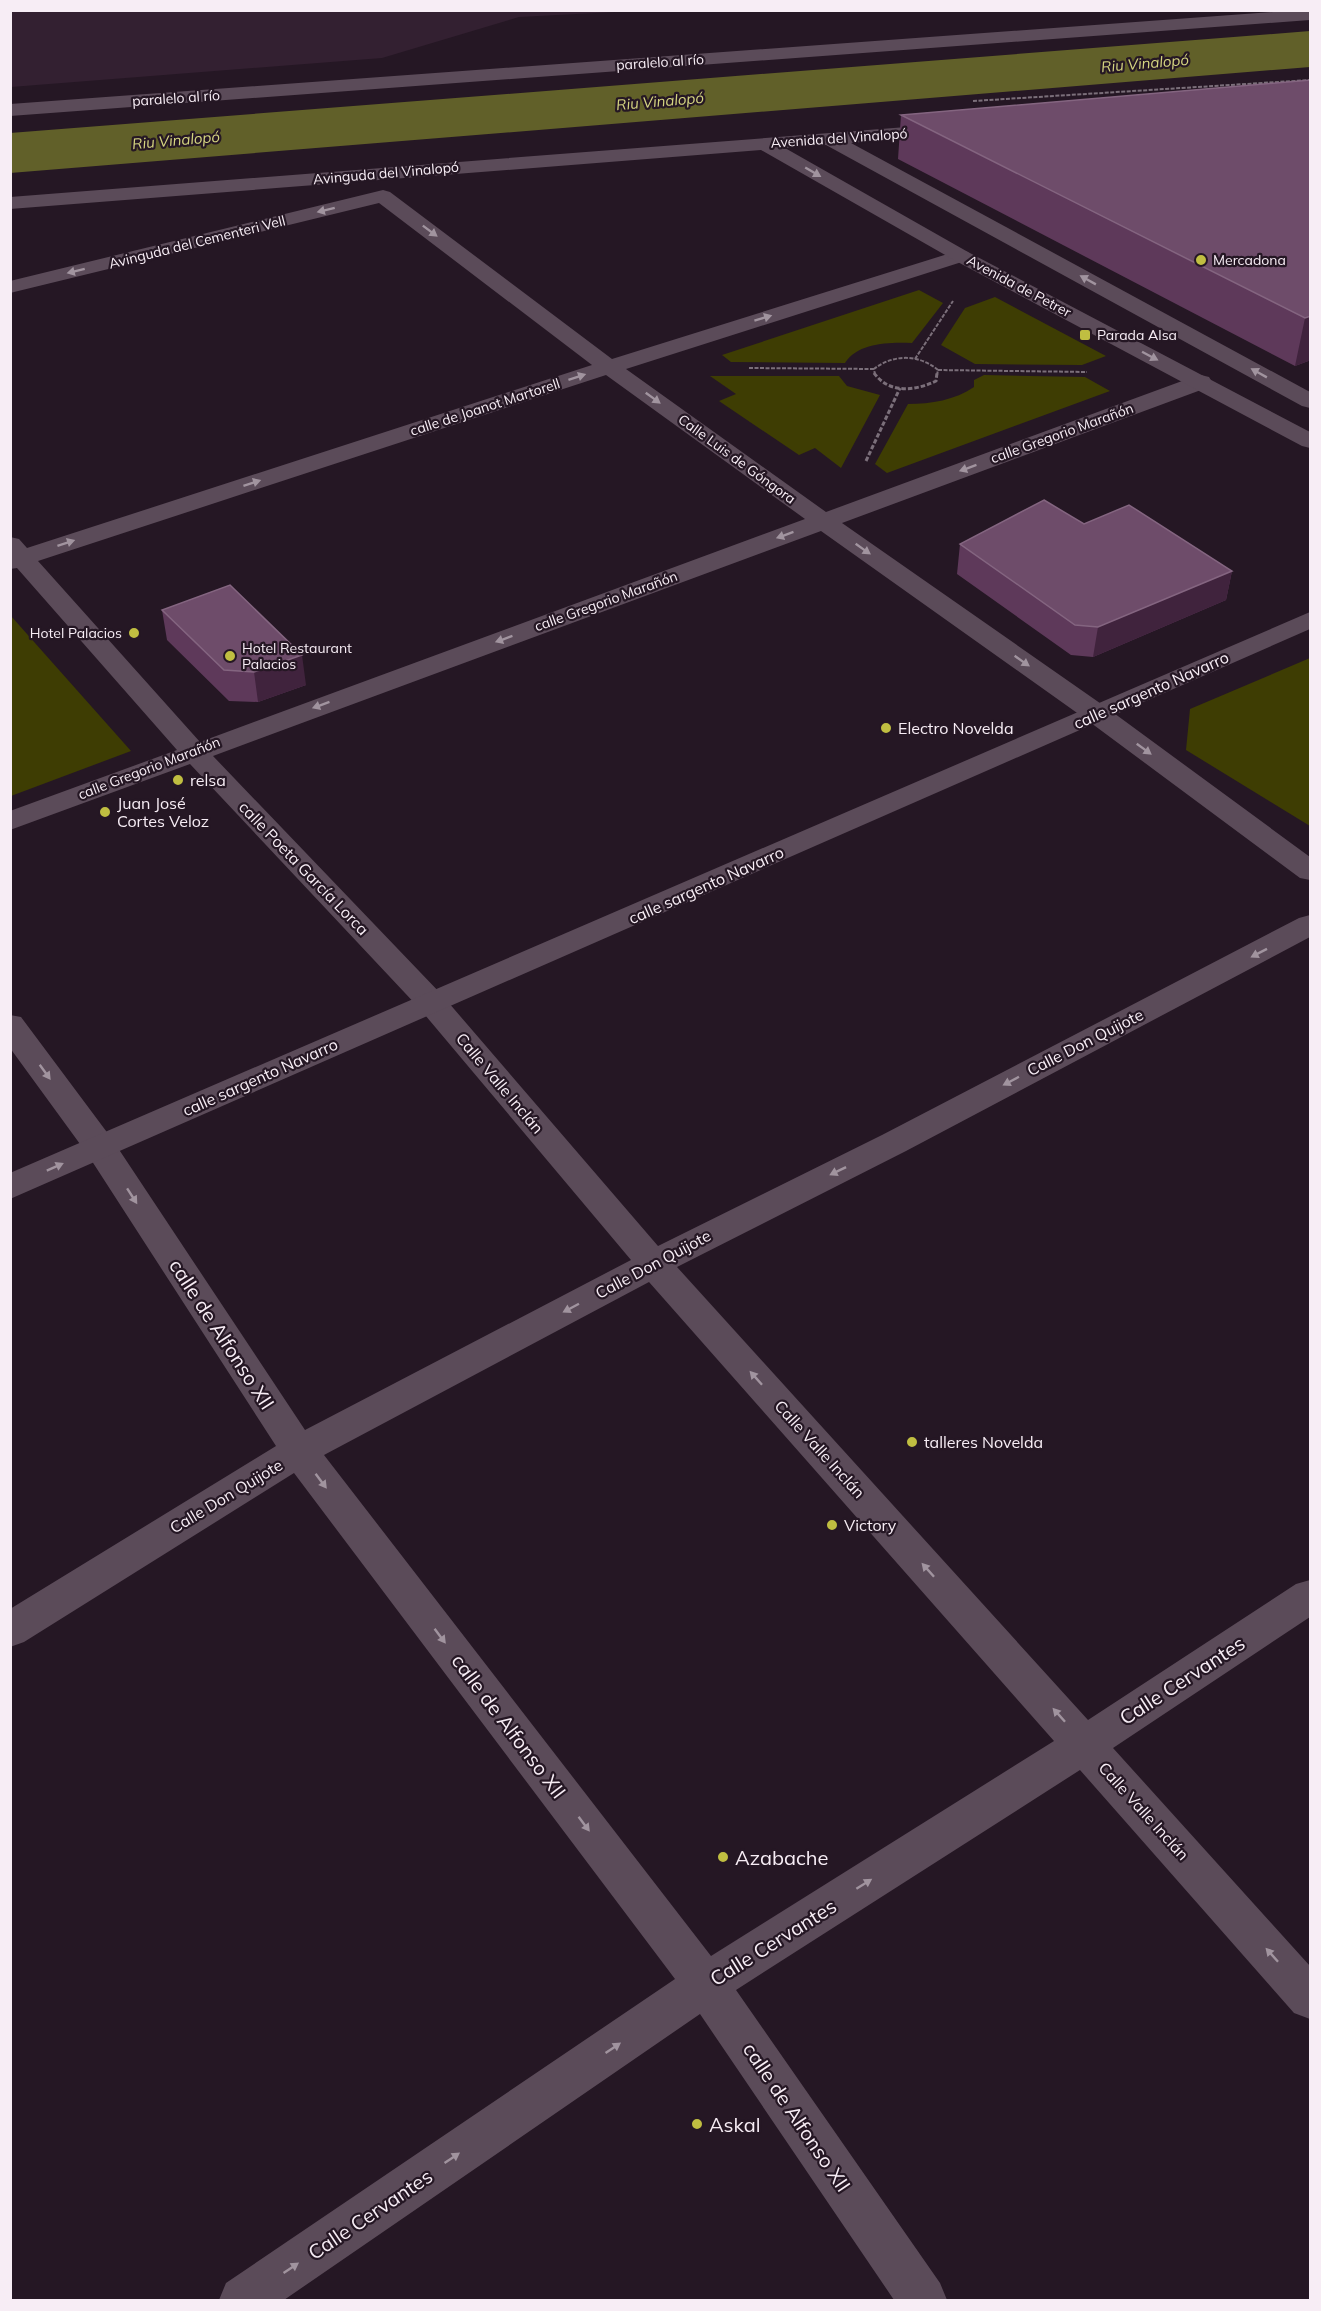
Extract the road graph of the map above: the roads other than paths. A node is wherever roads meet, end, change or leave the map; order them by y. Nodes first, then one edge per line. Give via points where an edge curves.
1 (1311, 15) edge
2 (10, 110) edge
3 (968, 128) edge
4 (933, 130) junction
5 (827, 138) junction
6 (762, 143) junction
7 (896, 176) junction
8 (382, 185) junction
9 (10, 203) edge
10 (961, 256) junction
11 (10, 287) edge
12 (609, 367) junction
13 (1201, 382) junction
14 (1311, 401) edge
15 (1311, 441) edge
16 (823, 521) junction
17 (15, 554) edge
18 (1311, 620) edge
19 (1097, 714) junction
20 (194, 752) junction
21 (10, 821) edge
22 (1311, 871) edge
23 (1311, 925) edge
24 (431, 1002) junction
25 (10, 1024) edge
26 (100, 1147) junction
27 (10, 1187) edge
28 (654, 1264) junction
29 (299, 1451) junction
30 (1311, 1596) edge
31 (10, 1630) edge
32 (1085, 1744) junction
33 (706, 1984) junction
34 (1311, 1998) edge
35 (243, 2301) edge
36 (923, 2301) edge

1 - 2 street, paralelo al río
3 - 4 street, Avenida del Vinalopó
4 - 5 street, Avenida del Vinalopó
4 - 7 street via 887,160
5 - 6 street, Avenida del Vinalopó
5 - 7 street
6 - 8 street, Avinguda del Vinalopó
6 -> 10 street, Avenida de Petrer
14 -> 7 street
8 - 9 street, Avinguda del Vinalopó
8 -> 11 street, Avinguda del Cementeri Vell
8 -> 12 street, Calle Luis de Góngora
12 -> 10 street, calle de Joanot Martorell
10 -> 13 street, Avenida de Petrer
12 -> 16 street, Calle Luis de Góngora
17 -> 12 street, calle de Joanot Martorell
13 - 15 street, Avenida de Petrer
13 -> 16 street, calle Gregorio Marañón
16 -> 19 street, Calle Luis de Góngora
16 -> 20 street, calle Gregorio Marañón
17 - 20 street, calle Poeta García Lorca
18 - 19 street, calle sargento Navarro
19 -> 22 street, Calle Luis de Góngora
19 - 24 street, calle sargento Navarro
20 - 21 street, calle Gregorio Marañón
20 - 24 street, calle Poeta García Lorca
23 -> 28 street, Calle Don Quijote
24 - 26 street, calle sargento Navarro
24 - 28 street, Calle Valle Inclán
25 -> 26 street, calle de Alfonso XII
27 -> 26 street
26 -> 29 street, calle de Alfonso XII
28 -> 29 street, Calle Don Quijote
32 -> 28 street, Calle Valle Inclán
29 - 31 street, Calle Don Quijote
29 -> 33 street, calle de Alfonso XII
30 - 32 street, Calle Cervantes
33 -> 32 street, Calle Cervantes
34 -> 32 street, Calle Valle Inclán
35 -> 33 street, Calle Cervantes
33 - 36 street, calle de Alfonso XII

